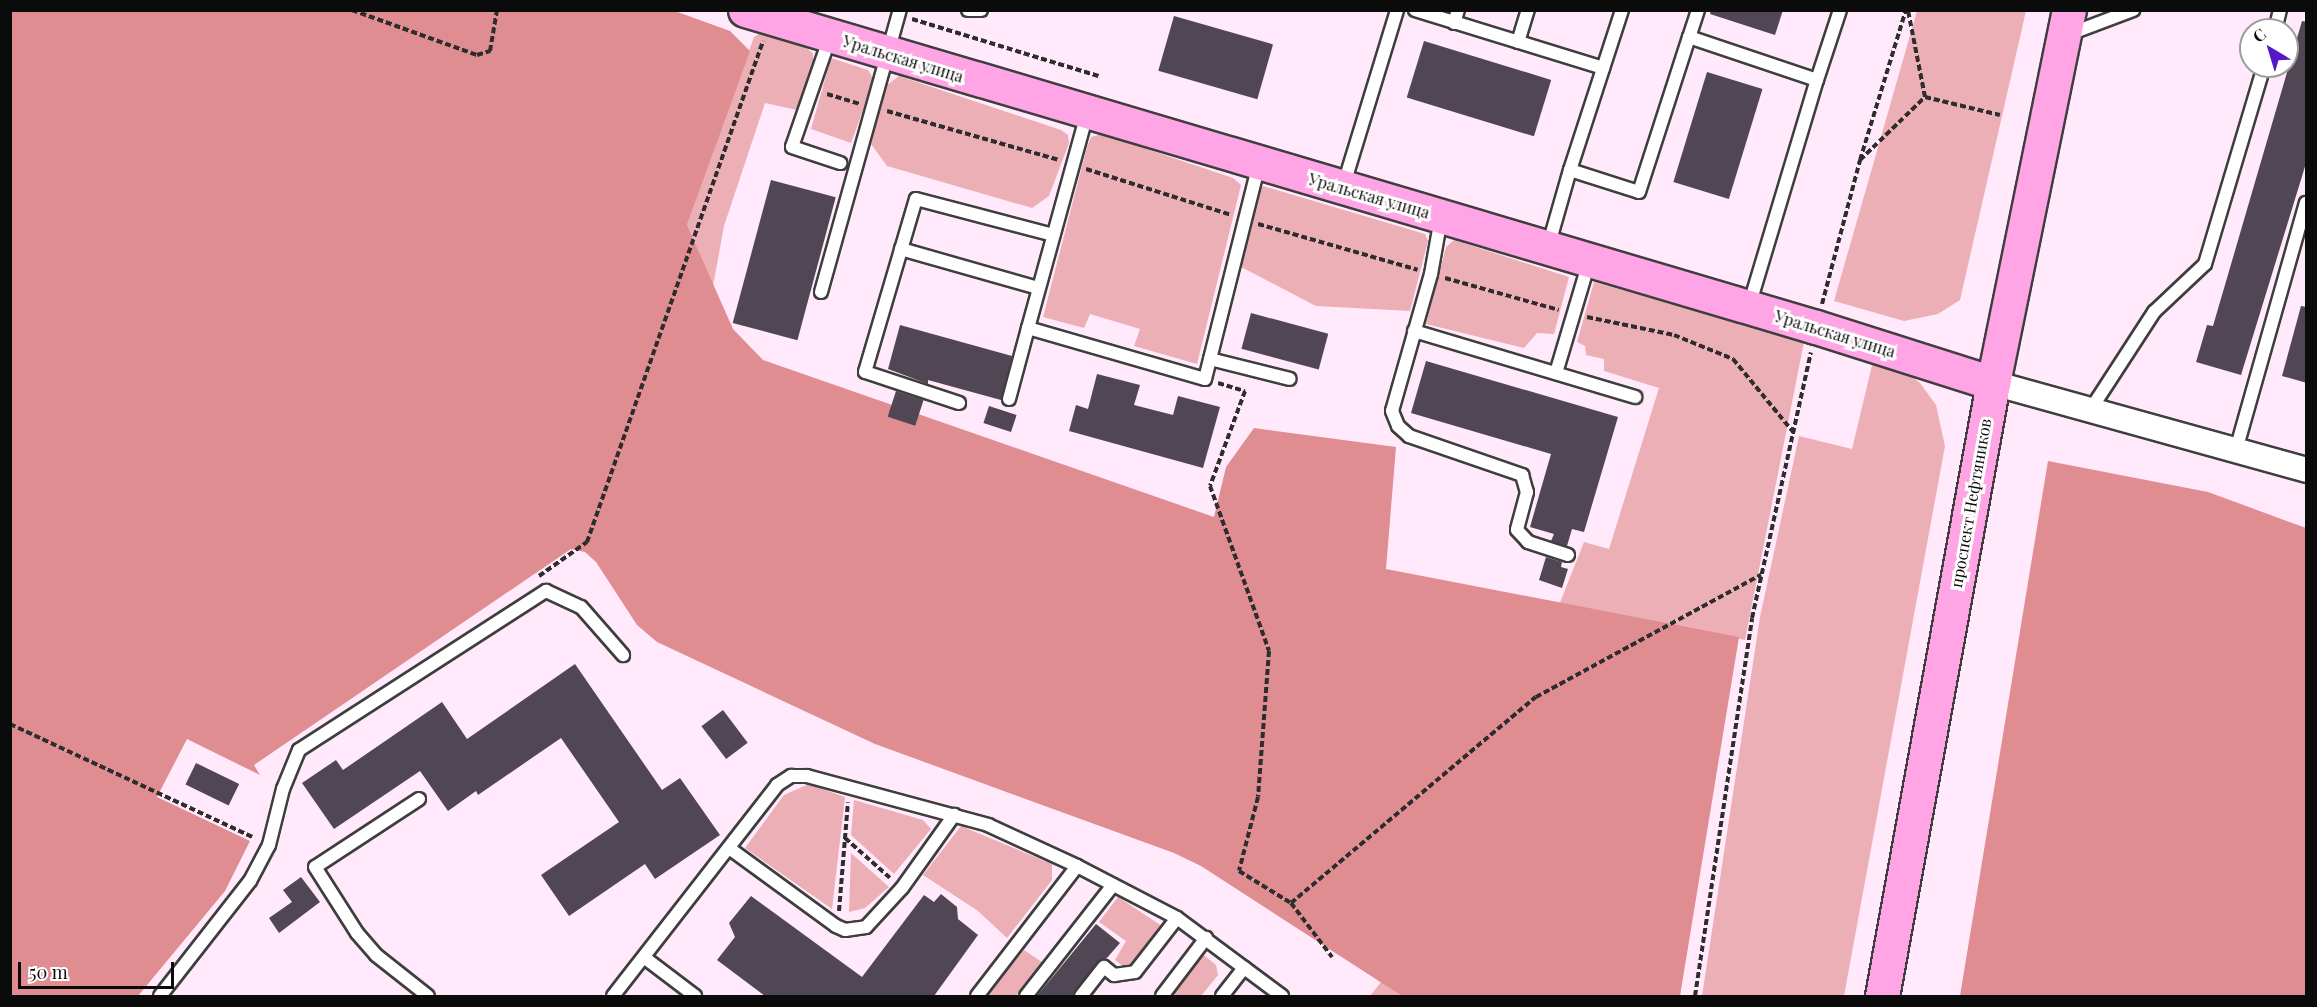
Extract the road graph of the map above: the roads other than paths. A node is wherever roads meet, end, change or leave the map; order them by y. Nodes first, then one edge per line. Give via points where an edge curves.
1 (968, 10) edge
2 (981, 10) edge
3 (1397, 10) edge
4 (1415, 10) edge
5 (1528, 10) edge
6 (1622, 10) edge
7 (1698, 10) edge
8 (1840, 10) edge
9 (2133, 10) edge
10 (899, 13) edge
11 (757, 14) edge
12 (1456, 16) edge
13 (2066, 24) edge
14 (830, 37) junction
15 (1689, 37) junction
16 (1518, 42) junction
17 (889, 56) junction
18 (1603, 68) junction
19 (2260, 78) edge
20 (1817, 80) junction
21 (1087, 112) junction
22 (840, 163) dead end
23 (1259, 164) junction
24 (1570, 170) junction
25 (1343, 188) junction
26 (2307, 203) edge
27 (1441, 217) junction
28 (1053, 235) junction
29 (901, 249) junction
30 (1547, 249) junction
31 (1589, 261) junction
32 (1038, 288) junction
33 (821, 292) dead end
34 (1749, 308) junction
35 (1028, 328) junction
36 (1414, 332) junction
37 (1210, 359) junction
38 (1556, 373) junction
39 (1290, 379) dead end
40 (1993, 383) junction
41 (1635, 396) dead end
42 (1009, 399) dead end
43 (959, 403) dead end
44 (2091, 409) junction
45 (2236, 450) junction
46 (2305, 465) edge
47 (1568, 555) dead end
48 (622, 655) dead end
49 (419, 799) dead end
50 (954, 815) junction
51 (729, 848) junction
52 (1077, 866) junction
53 (1113, 885) junction
54 (1177, 918) junction
55 (1206, 938) junction
56 (645, 958) junction
57 (1244, 968) junction
58 (159, 996) edge
59 (427, 996) edge
60 (613, 996) edge
61 (695, 996) edge
62 (977, 996) edge
63 (1026, 996) edge
64 (1081, 996) edge
65 (1162, 996) edge
66 (1222, 996) edge
67 (1282, 996) edge
68 (1882, 996) edge

1 - 2 lane
3 - 25 lane
4 - 12 lane
5 - 16 lane
6 - 18 lane
7 - 15 lane
8 - 20 lane
9 - 13 lane
10 - 17 lane
11 - 14 street, Уральская улица
12 - 16 lane
13 - 40 street, проспект Нефтяников
14 - 17 street, Уральская улица
14 - 22 lane via 792,147
15 - 20 lane
15 - 24 lane via 1639,192
16 - 18 lane
17 - 21 street, Уральская улица
17 - 33 lane
18 - 24 lane
19 - 44 lane via 2205,264 2154,312
20 - 34 lane
21 - 23 street, Уральская улица
21 - 28 lane
23 - 25 street, Уральская улица
23 - 37 lane
24 - 30 lane
25 - 27 street, Уральская улица
26 - 45 lane
27 - 30 street, Уральская улица
27 - 36 lane via 1431,274
28 - 29 lane via 916,199
28 - 32 lane
29 - 32 lane
29 - 43 lane via 865,372
30 - 31 street, Уральская улица
31 - 34 street, Уральская улица
31 - 38 lane
32 - 35 lane
34 - 40 street, Уральская улица
35 - 37 lane via 1205,379
35 - 42 lane
36 - 38 lane
36 - 47 lane via 1392,411 1398,426 1409,436 1522,475 1527,492 1516,530 1528,542
37 - 39 lane
38 - 41 lane
40 - 44 street
40 - 68 street, проспект Нефтяников
44 - 45 street
45 - 46 street
48 - 58 lane via 581,606 546,591 299,750 283,789 269,845 250,881
49 - 59 lane via 315,867 357,933 376,955
50 - 51 lane via 807,776 791,776 777,785
50 - 51 lane via 902,888 866,927 845,930
50 - 52 lane via 988,825
51 - 56 lane
52 - 53 lane
52 - 62 lane
53 - 54 lane
53 - 63 lane
54 - 55 lane
54 - 64 lane via 1135,972 1114,975 1104,967
55 - 57 lane
55 - 65 lane
56 - 60 lane
56 - 61 lane
57 - 66 lane
57 - 67 lane

